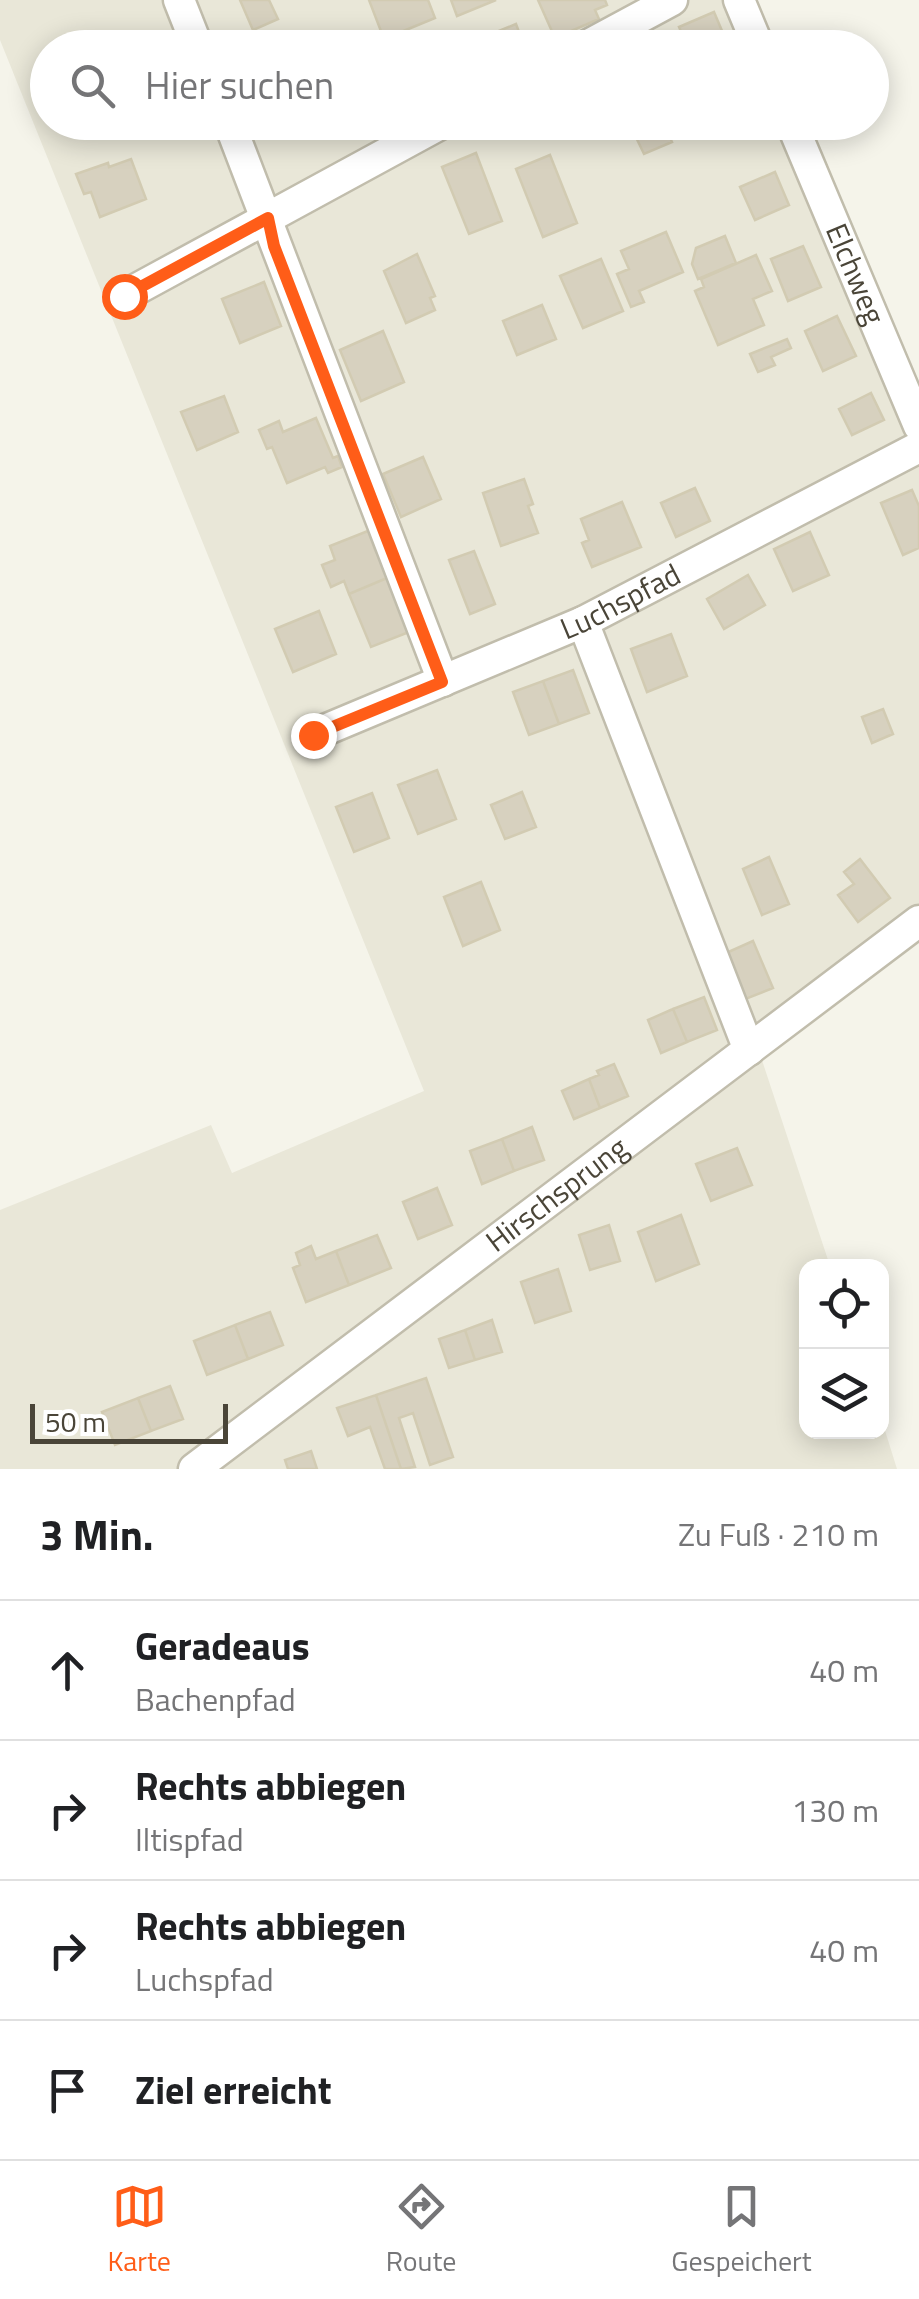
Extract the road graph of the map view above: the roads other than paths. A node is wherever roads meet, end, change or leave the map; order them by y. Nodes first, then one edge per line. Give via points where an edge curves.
1 (179, 0) edge
2 (672, 0) edge
3 (739, 0) edge
4 (191, 30) edge
5 (617, 30) edge
6 (752, 30) edge
7 (236, 140) edge
8 (411, 140) edge
9 (799, 140) edge
10 (268, 218) junction
11 (124, 296) dead end
12 (919, 426) edge
13 (919, 446) edge
14 (583, 622) junction
15 (442, 682) junction
16 (313, 735) dead end
17 (919, 920) edge
18 (749, 1050) junction
19 (194, 1469) edge

1 - 4 street
2 - 5 street
3 - 6 street
7 - 10 street
8 - 10 street
9 - 12 street, Elchweg
10 - 11 street
10 - 15 street
13 - 14 street, Luchspfad
14 - 15 street, Luchspfad
14 - 18 street
15 - 16 street, Luchspfad
17 - 18 street, Hirschsprung
18 - 19 street, Hirschsprung

